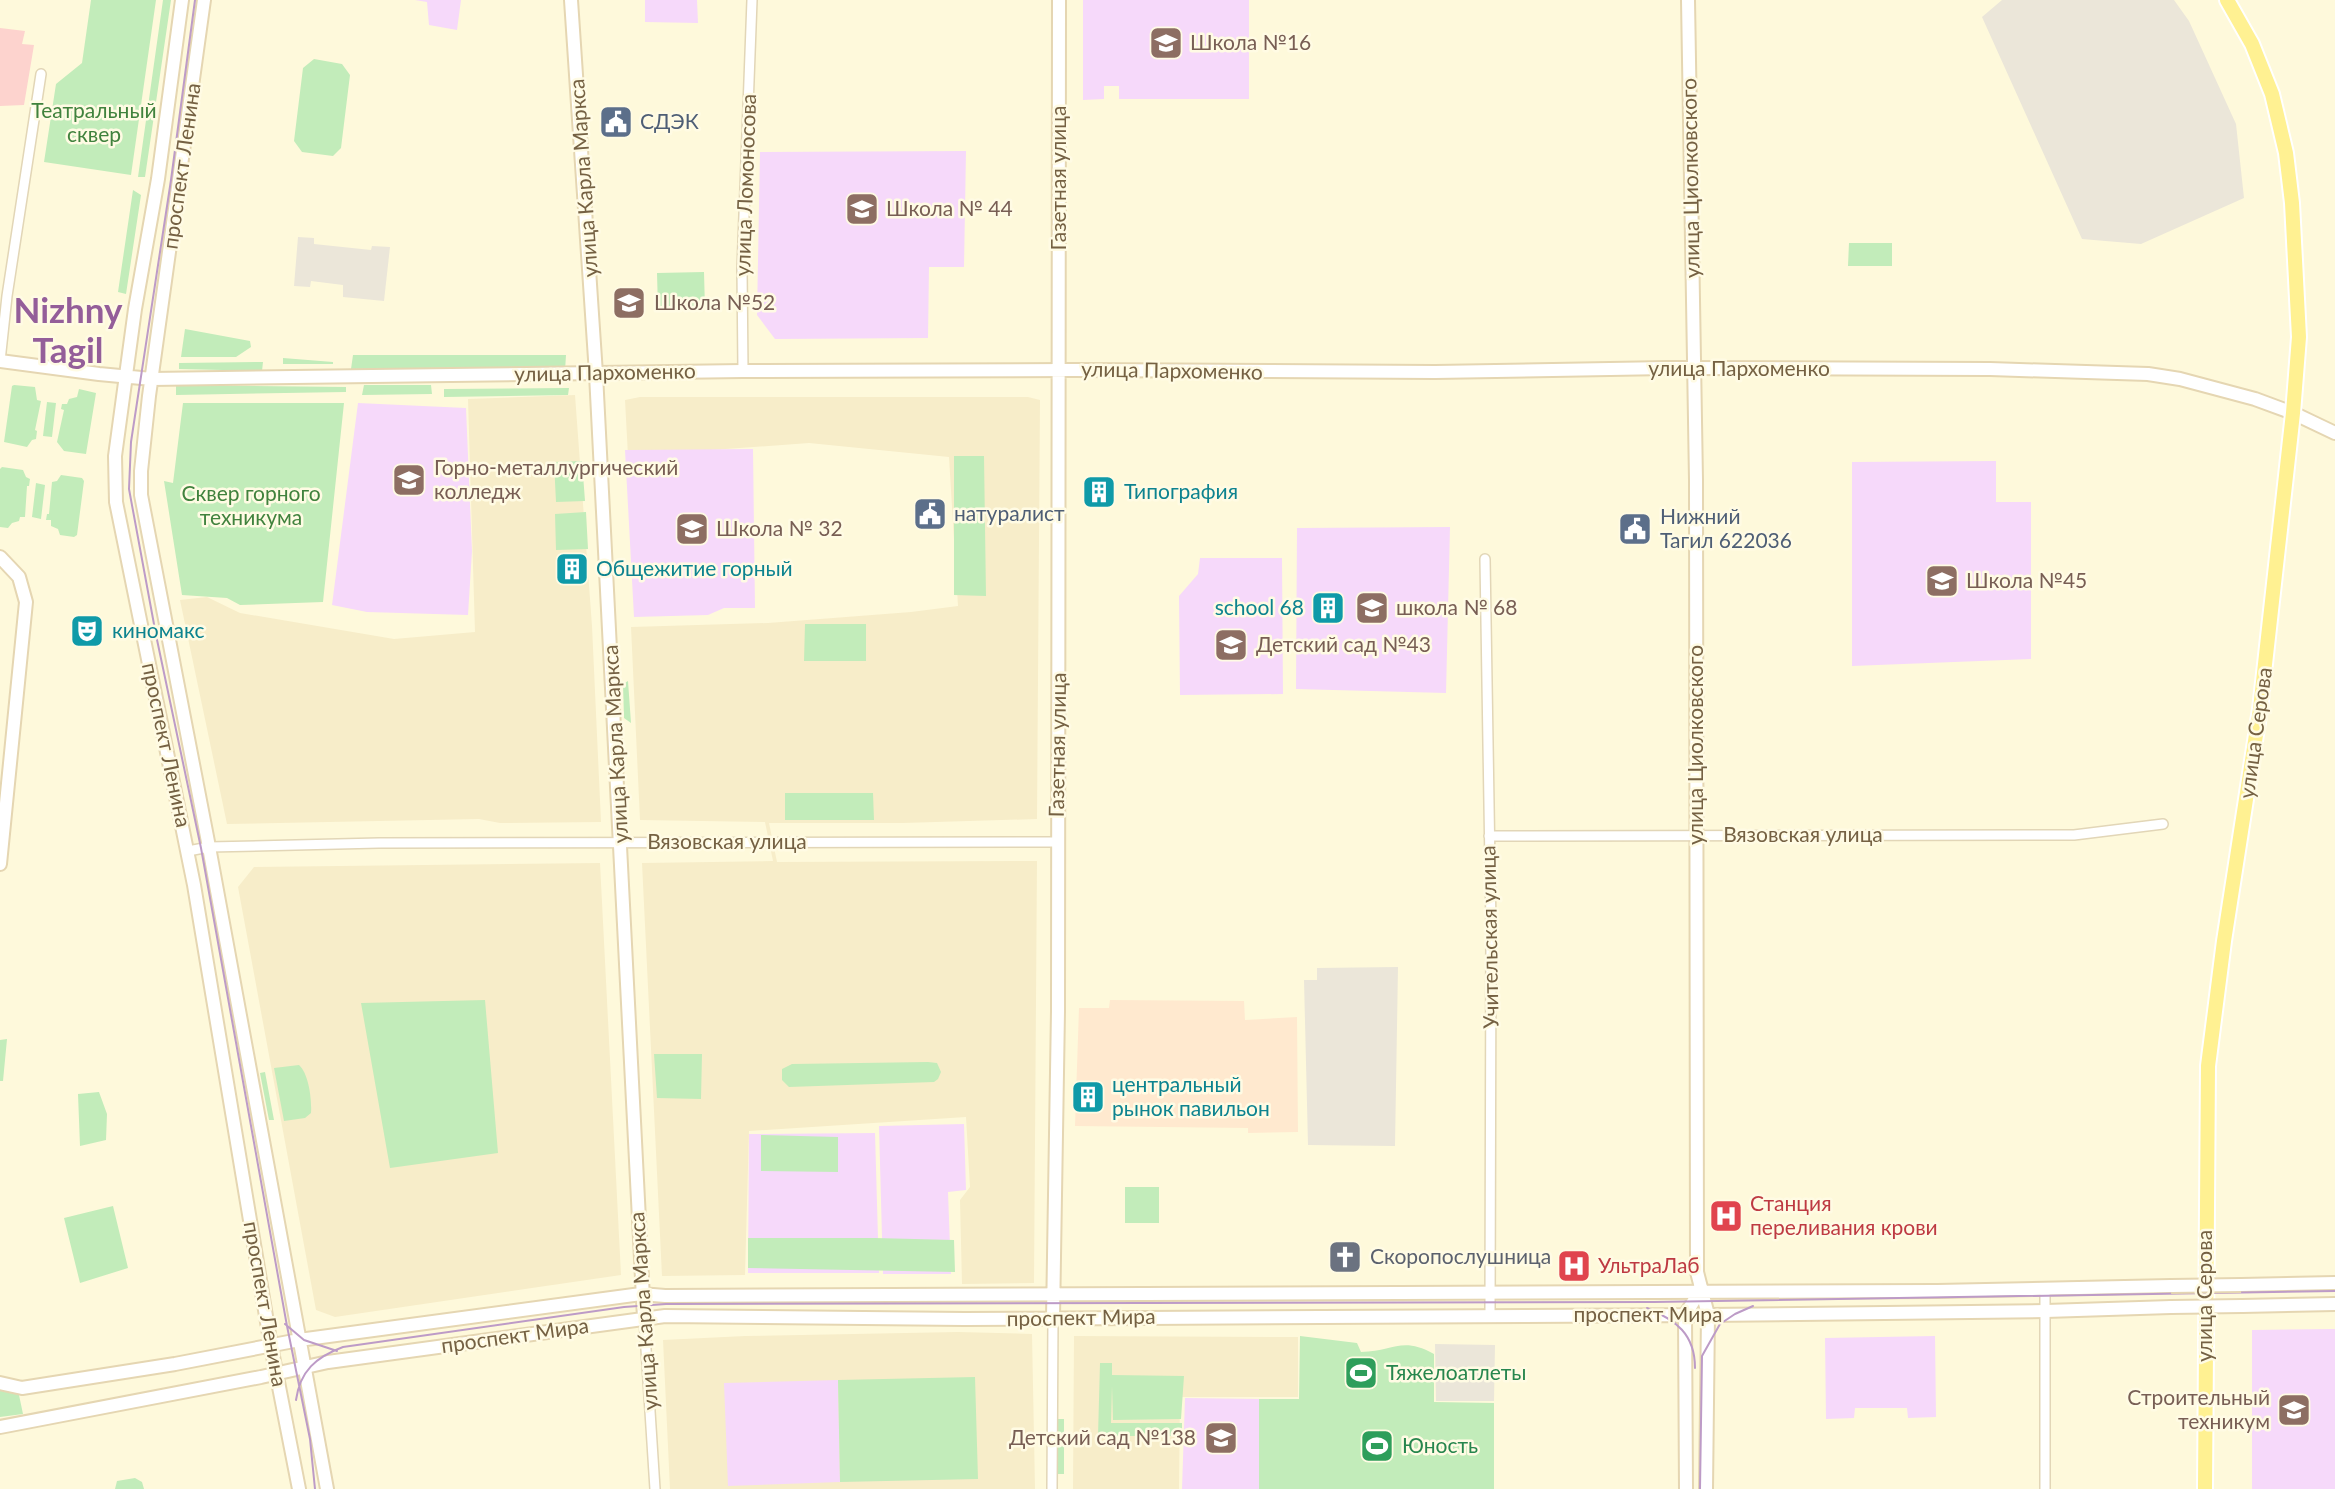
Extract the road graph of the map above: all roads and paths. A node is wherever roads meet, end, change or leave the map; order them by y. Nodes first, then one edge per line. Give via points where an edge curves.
1 (182, 0) edge
2 (204, 0) edge
3 (571, 0) edge
4 (752, 0) edge
5 (1059, 0) edge
6 (1688, 0) edge
7 (2227, 0) edge
8 (41, 74) dead end
9 (0, 362) edge
10 (1695, 369) junction
11 (1059, 370) junction
12 (743, 371) junction
13 (596, 374) junction
14 (126, 377) junction
15 (152, 379) junction
16 (2293, 413) junction
17 (2335, 433) edge
18 (0, 557) edge
19 (1485, 559) dead end
20 (2164, 824) dead end
21 (1695, 835) junction
22 (1489, 836) junction
23 (620, 842) junction
24 (1056, 842) junction
25 (209, 847) junction
26 (188, 851) junction
27 (0, 864) edge
28 (2335, 1283) edge
29 (2045, 1290) junction
30 (1700, 1291) junction
31 (641, 1294) junction
32 (1053, 1294) junction
33 (1490, 1294) junction
34 (2335, 1304) edge
35 (2046, 1311) junction
36 (1490, 1315) junction
37 (1685, 1315) junction
38 (1708, 1315) junction
39 (644, 1318) junction
40 (1053, 1318) junction
41 (299, 1340) junction
42 (271, 1346) junction
43 (304, 1367) junction
44 (276, 1374) junction
45 (0, 1383) edge
46 (0, 1427) edge
47 (2204, 1485) edge
48 (299, 1489) edge
49 (327, 1489) edge
50 (655, 1489) edge
51 (1052, 1489) edge
52 (1686, 1489) edge
53 (1706, 1489) edge
54 (2045, 1489) edge

1 - 14 main road, проспект Ленина
2 - 15 main road, проспект Ленина
3 - 13 main road, улица Карла Маркса
4 - 12 street, улица Ломоносова
5 - 11 main road, Газетная улица
6 - 10 main road, улица Циолковского
7 - 16 main road, улица Серова via 2252,44 2272,94 2286,153 2299,307
8 - 9 street
9 - 14 main road, улица Пархоменко
10 - 11 main road, улица Пархоменко
10 - 16 main road, улица Пархоменко via 2148,374 2205,384
10 - 21 main road, улица Циолковского
11 - 12 main road, улица Пархоменко
11 - 24 main road, Газетная улица
12 - 13 main road, улица Пархоменко
13 - 15 main road, улица Пархоменко
13 - 23 main road, улица Карла Маркса
14 - 15 main road, улица Пархоменко
14 - 26 main road, проспект Ленина via 115,456 116,502
15 - 25 main road, проспект Ленина via 141,495
16 - 17 main road, улица Пархоменко
16 - 47 main road, улица Серова via 2260,709 2208,1066
18 - 27 main road via 22,584 26,602
19 - 22 street, Учительская улица
20 - 21 street, Вязовская улица via 2098,834
21 - 22 street, Вязовская улица
21 - 30 main road, улица Циолковского
22 - 33 street, Учительская улица
23 - 24 street, Вязовская улица
23 - 25 street, Вязовская улица
23 - 31 main road, улица Карла Маркса
24 - 32 main road, Газетная улица
25 - 26 street, Вязовская улица
25 - 41 main road, проспект Ленина
26 - 42 main road, проспект Ленина
28 - 29 main road, проспект Мира, bridge
29 - 30 main road, проспект Мира
29 - 35 street
30 - 33 main road, проспект Мира
30 - 37 main road
30 - 38 main road, улица Циолковского
31 - 32 main road, проспект Мира
31 - 39 main road, улица Карла Маркса
31 - 41 main road, проспект Мира
32 - 33 main road, проспект Мира
32 - 40 main road, Газетная улица
33 - 36 street, Учительская улица
34 - 35 main road, проспект Мира, bridge
35 - 38 main road, проспект Мира
35 - 54 street
36 - 37 main road, проспект Мира
36 - 40 main road, проспект Мира
37 - 38 main road, проспект Мира
37 - 52 main road
38 - 53 main road, улица Циолковского
39 - 40 main road, проспект Мира
39 - 43 main road, проспект Мира
39 - 50 street, улица Карла Маркса
40 - 51 street, Газетная улица
41 - 42 main road, проспект Мира
41 - 43 main road, проспект Ленина
42 - 44 main road, проспект Ленина
42 - 45 main road, проспект Мира via 22,1388
43 - 44 main road, проспект Мира
43 - 49 main road, проспект Ленина
44 - 46 main road, проспект Мира
44 - 48 main road, проспект Ленина

